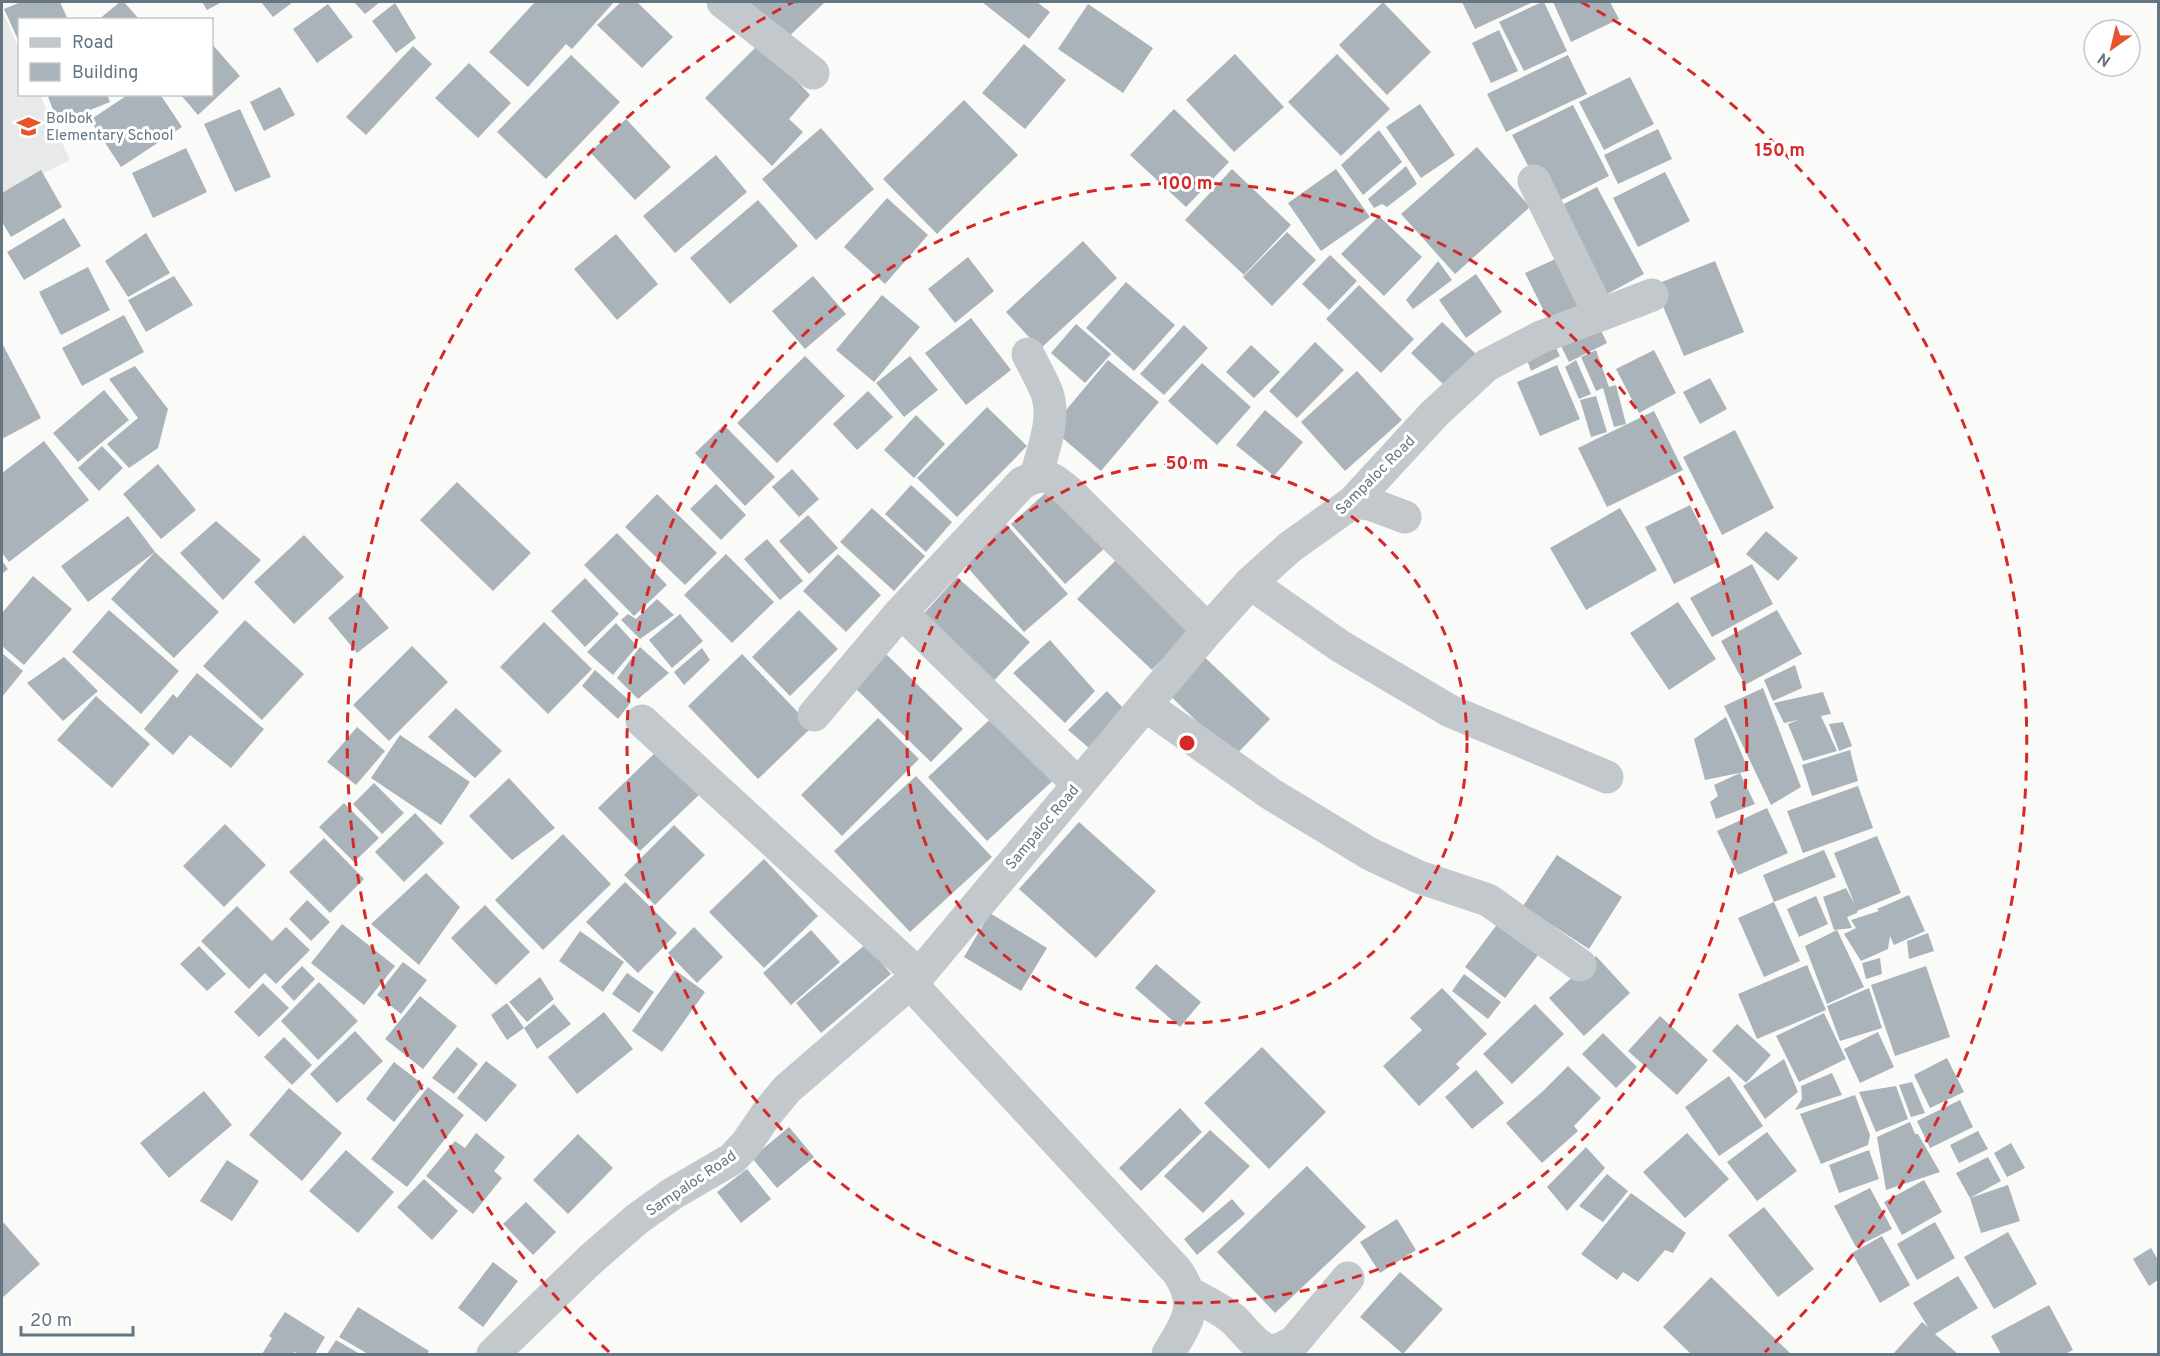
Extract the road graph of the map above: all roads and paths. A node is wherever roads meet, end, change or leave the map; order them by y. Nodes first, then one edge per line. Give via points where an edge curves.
1 (723, 2) edge
2 (813, 73) dead end
3 (1534, 181) dead end
4 (1652, 295) dead end
5 (1600, 315) junction
6 (1028, 354) dead end
7 (1036, 476) junction
8 (1353, 501) junction
9 (1405, 517) dead end
10 (1250, 583) junction
11 (901, 612) junction
12 (1208, 630) junction
13 (1145, 705) junction
14 (814, 715) dead end
15 (642, 721) dead end
16 (1607, 777) dead end
17 (1078, 784) junction
18 (1580, 965) dead end
19 (914, 979) junction
20 (1348, 1278) dead end
21 (1189, 1293) junction
22 (493, 1354) edge
23 (1168, 1354) edge

1 - 2 street
3 - 5 street
4 - 5 street, Sampaloc Road
5 - 8 street, Sampaloc Road via 1541,337 1487,365 1434,414
6 - 7 street via 1047,394 1050,415
7 - 11 street via 1023,483
7 - 12 street via 1050,477 1070,492
8 - 9 street
8 - 10 street, Sampaloc Road via 1290,547
10 - 12 street, Sampaloc Road
10 - 16 street via 1340,646 1450,711
11 - 14 street
11 - 17 street
12 - 13 street, Sampaloc Road
13 - 17 street, Sampaloc Road
13 - 18 street via 1271,794 1370,854 1419,877 1488,900
15 - 19 street
17 - 19 street, Sampaloc Road
19 - 21 street via 1177,1271
19 - 22 street, Sampaloc Road via 787,1089 732,1159 637,1219
20 - 21 street via 1294,1342 1270,1351 1259,1346 1215,1305
21 - 23 street via 1191,1305 1184,1327

